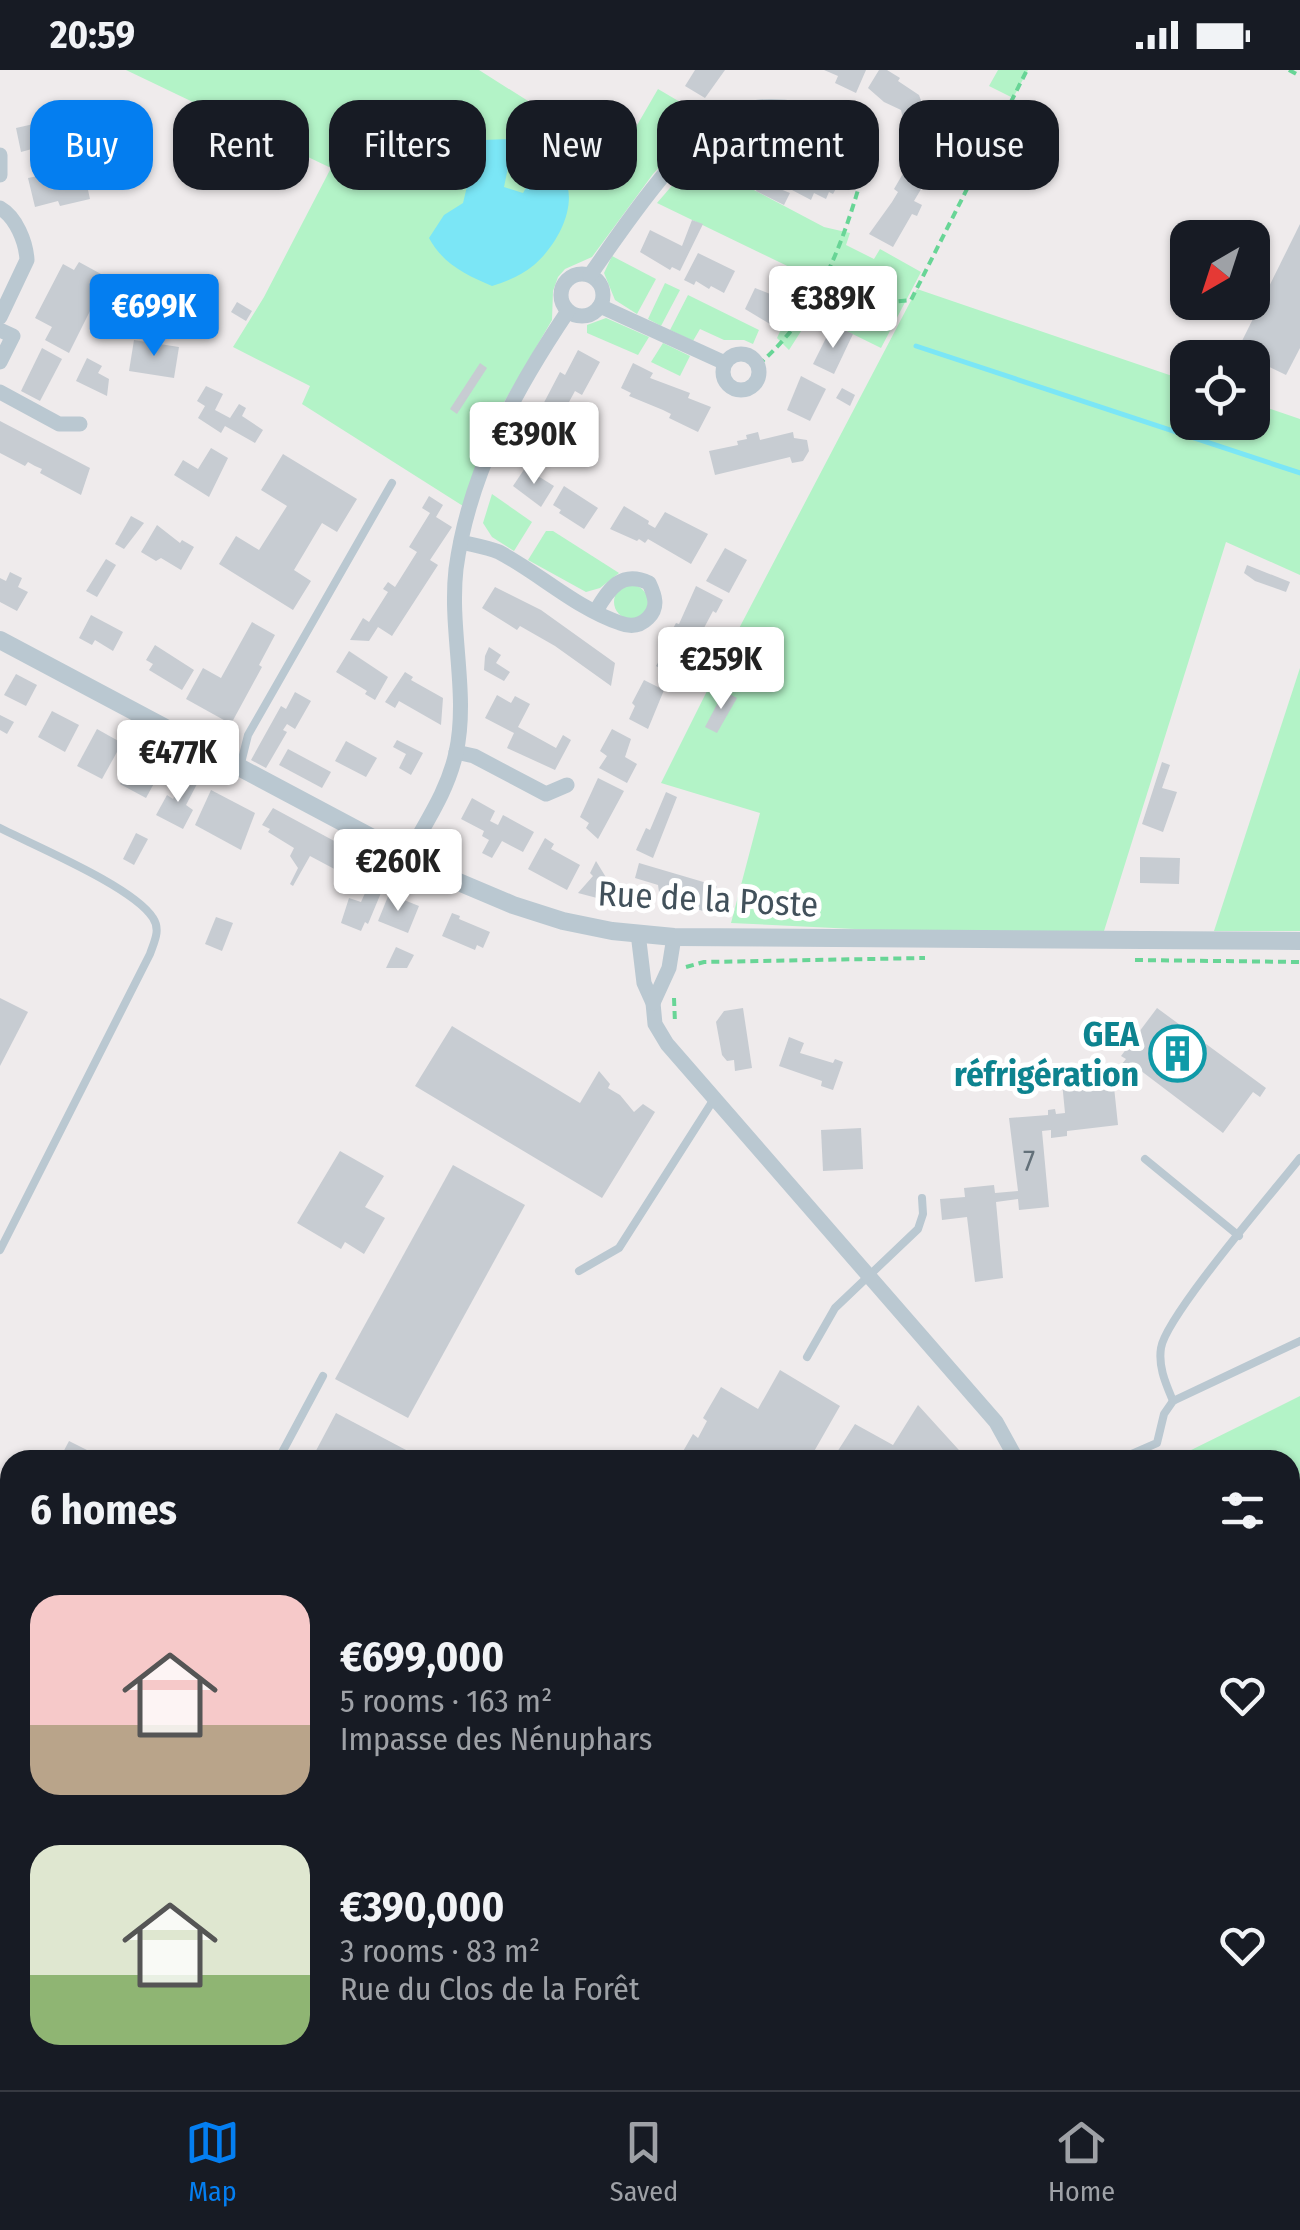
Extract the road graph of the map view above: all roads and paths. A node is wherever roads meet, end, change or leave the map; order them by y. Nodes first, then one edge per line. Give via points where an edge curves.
1 (1027, 70) edge
2 (0, 155) edge
3 (0, 176) edge
4 (657, 185) edge
5 (857, 190) edge
6 (0, 208) edge
7 (590, 275) junction
8 (600, 306) junction
9 (568, 310) junction
10 (808, 310) junction
11 (0, 316) edge
12 (0, 330) edge
13 (0, 362) edge
14 (724, 364) junction
15 (758, 365) junction
16 (0, 392) edge
17 (80, 424) dead end
18 (392, 483) dead end
19 (461, 542) junction
20 (596, 610) dead end
21 (0, 640) edge
22 (456, 752) junction
23 (240, 767) junction
24 (567, 786) dead end
25 (0, 828) edge
26 (407, 857) junction
27 (638, 933) junction
28 (674, 937) junction
29 (1300, 941) edge
30 (941, 958) dead end
31 (1124, 959) dead end
32 (704, 962) dead end
33 (1300, 962) edge
34 (686, 967) dead end
35 (680, 977) dead end
36 (677, 986) dead end
37 (653, 1003) junction
38 (677, 1032) dead end
39 (714, 1100) junction
40 (1300, 1158) edge
41 (1145, 1159) dead end
42 (922, 1198) dead end
43 (1239, 1236) junction
44 (0, 1250) edge
45 (578, 1271) dead end
46 (868, 1276) junction
47 (1300, 1341) edge
48 (807, 1357) dead end
49 (323, 1376) dead end
50 (1173, 1401) junction
51 (283, 1450) edge
52 (1011, 1450) edge
53 (1142, 1450) edge

1 - 10 path via 911,300
2 - 3 street
4 - 7 street
5 - 10 path via 838,253
6 - 11 street via 11,216 27,260
7 - 8 street via 601,285
7 - 9 street via 571,276 562,286
8 - 9 street via 581,316
8 - 14 street
9 - 19 street via 498,430
10 - 15 path
12 - 13 street via 12,336
14 - 15 street via 739,353
14 - 15 street via 725,381 740,390 756,382
16 - 17 street via 59,424
18 - 23 lane via 248,735
19 - 20 street via 494,550
19 - 22 street via 454,602
21 - 23 street, Rue de la Poste
22 - 24 street via 546,794
22 - 26 street via 441,799
23 - 26 street, Rue de la Poste
25 - 44 lane via 132,896 158,932
26 - 27 street, Rue de la Poste via 537,913
27 - 28 street, Rue de la Poste
27 - 37 street
28 - 29 street, Rue de la Poste
28 - 37 street
30 - 32 path
31 - 33 path
34 - 35 path
36 - 38 path
37 - 39 street via 660,1035
39 - 45 lane via 620,1248
39 - 46 street
40 - 43 lane
41 - 43 lane
42 - 46 lane via 918,1229
43 - 50 lane via 1161,1346 1162,1376
46 - 48 lane via 836,1308
46 - 52 street via 996,1422
47 - 50 lane
49 - 51 lane
50 - 53 lane via 1157,1444

